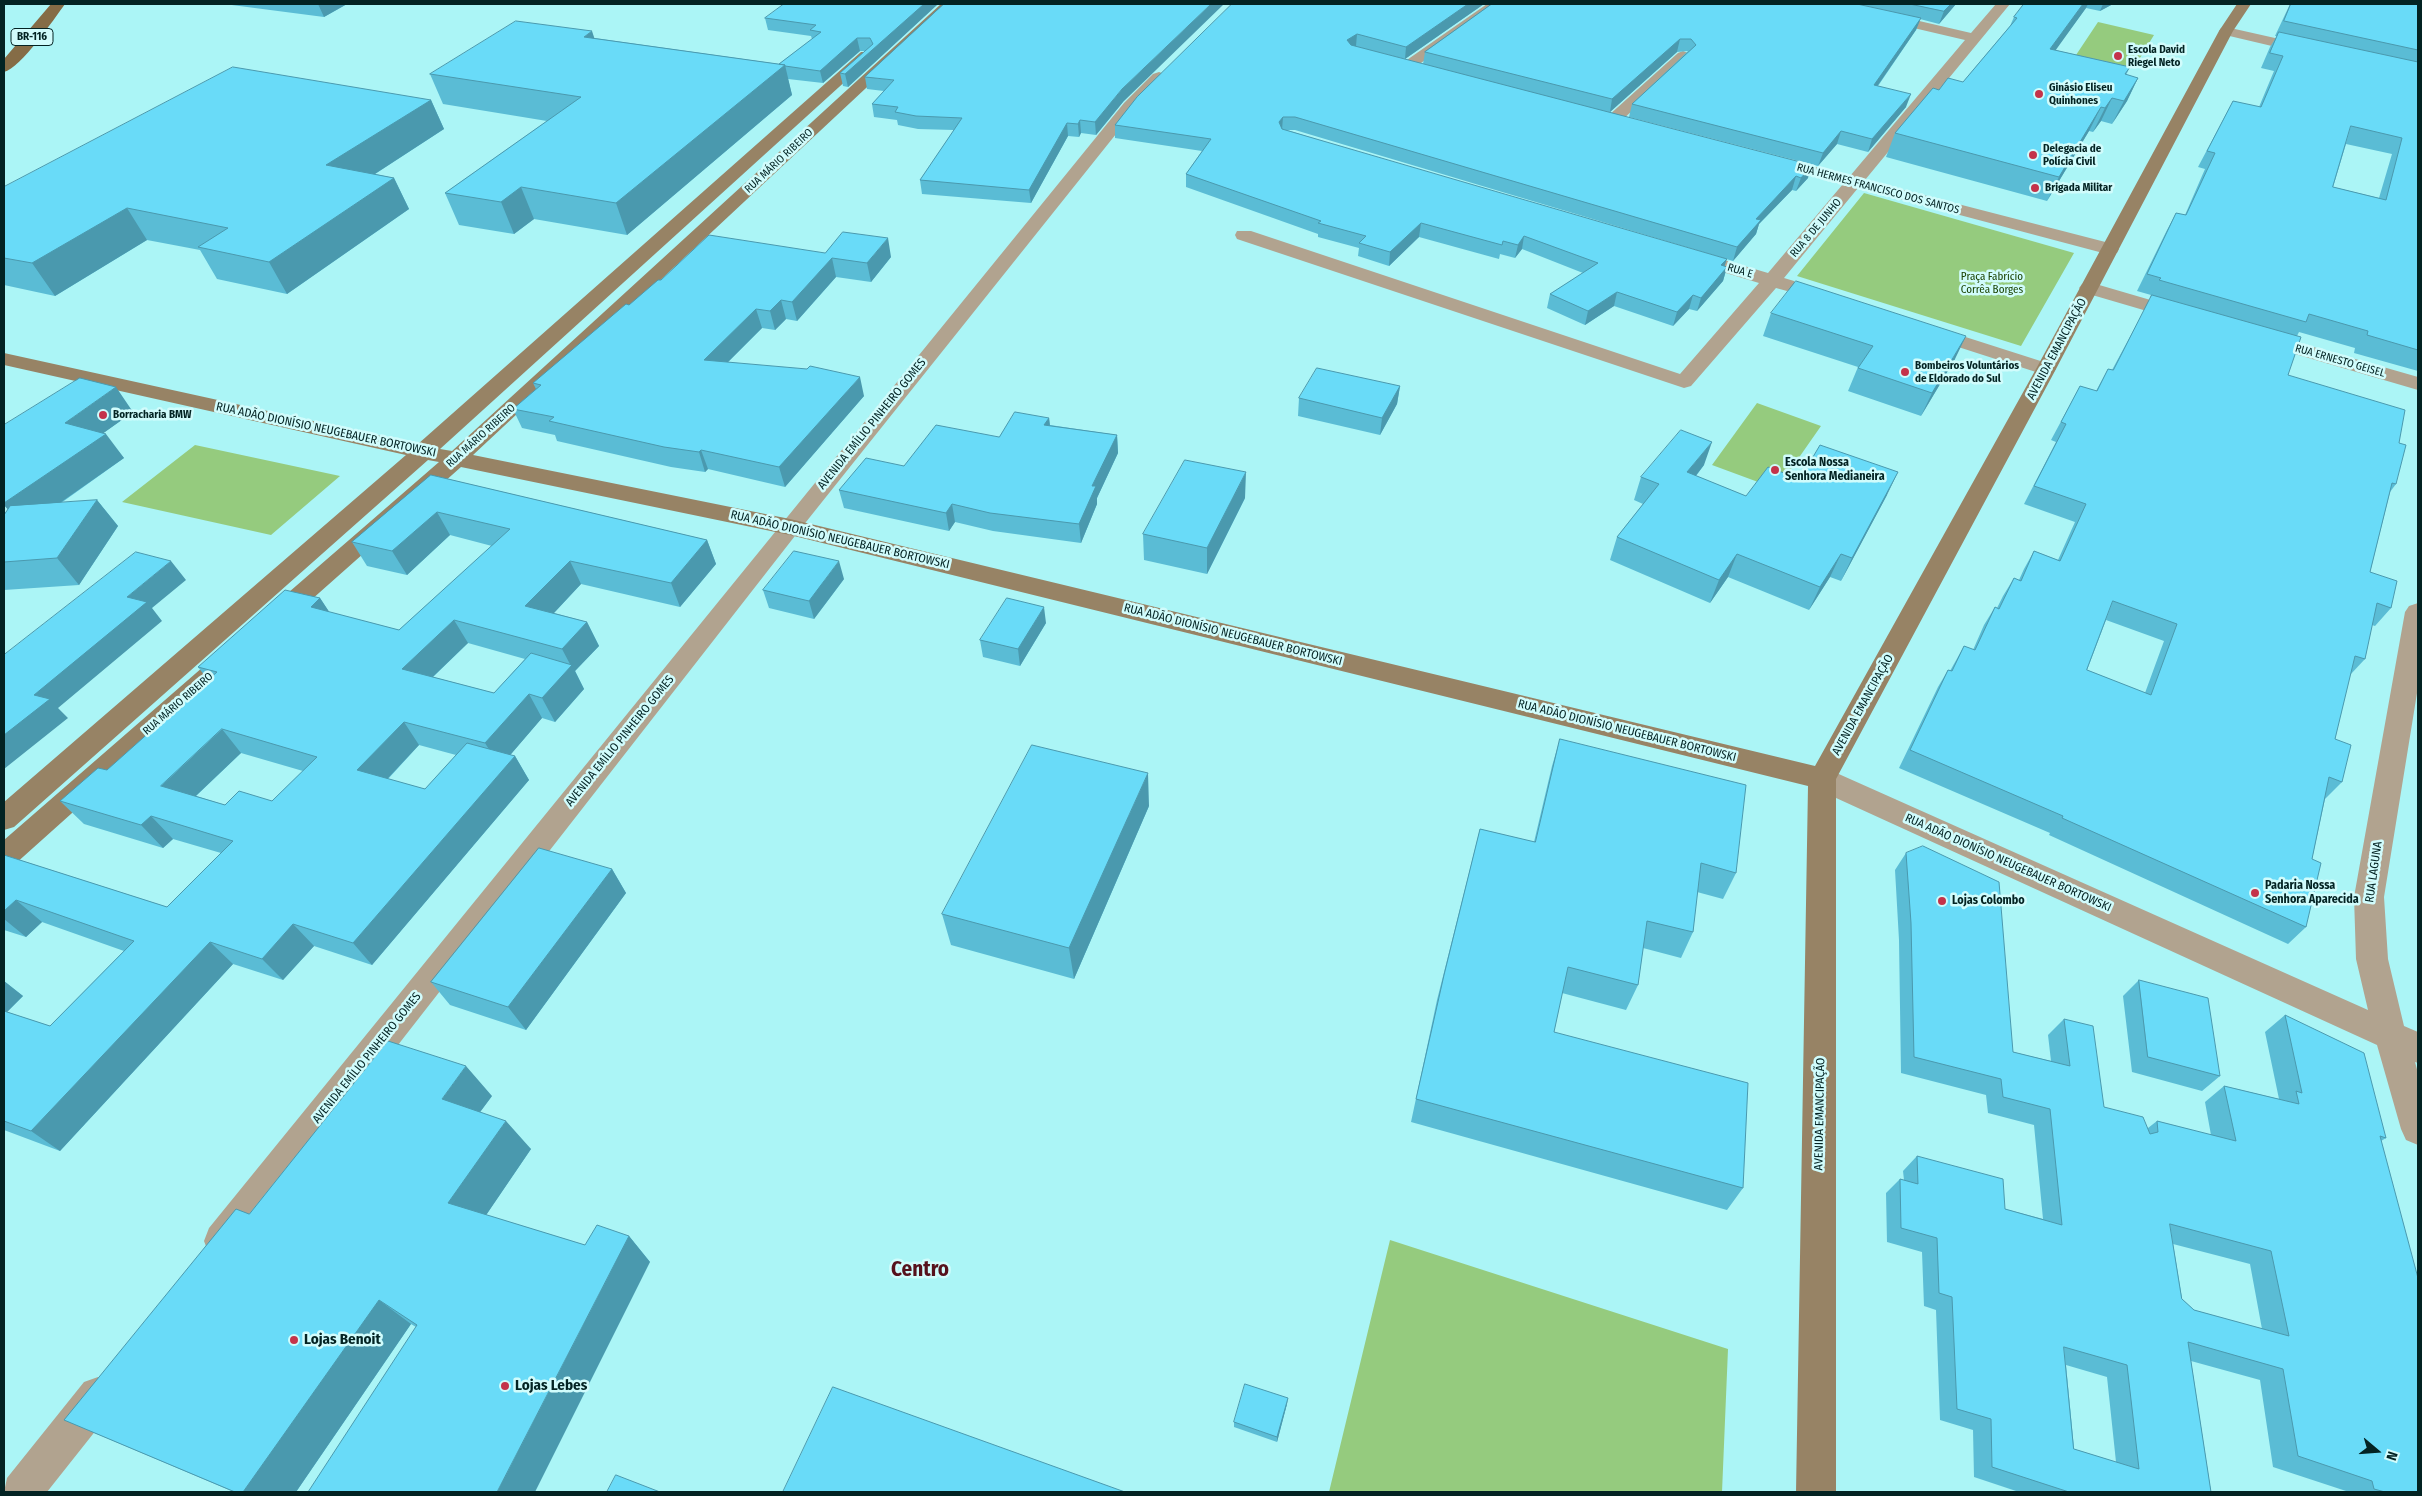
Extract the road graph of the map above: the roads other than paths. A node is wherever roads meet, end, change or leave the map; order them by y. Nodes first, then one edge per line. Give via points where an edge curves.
1 (43, 4) edge
2 (58, 4) edge
3 (922, 4) edge
4 (949, 4) edge
5 (1496, 4) edge
6 (1829, 4) edge
7 (2003, 4) edge
8 (2244, 4) edge
9 (2226, 31) junction
10 (1974, 38) junction
11 (4, 49) edge
12 (2322, 53) edge
13 (1684, 56) edge
14 (1178, 58) edge
15 (1391, 61) edge
16 (1409, 65) junction
17 (4, 67) edge
18 (1428, 70) edge
19 (1596, 114) edge
20 (1614, 119) junction
21 (1634, 124) edge
22 (786, 127) junction
23 (810, 132) junction
24 (1759, 157) edge
25 (1855, 182) junction
26 (1244, 235) dead end
27 (2110, 249) junction
28 (1678, 252) edge
29 (1772, 280) junction
30 (2089, 288) junction
31 (1800, 289) edge
32 (2202, 321) edge
33 (1912, 325) edge
34 (2240, 332) edge
35 (4, 359) edge
36 (2046, 369) junction
37 (2418, 384) edge
38 (423, 452) junction
39 (456, 459) junction
40 (790, 527) junction
41 (2418, 612) edge
42 (1822, 779) junction
43 (4, 819) edge
44 (4, 857) edge
45 (2390, 1034) junction
46 (2418, 1048) edge
47 (2418, 1129) edge
48 (207, 1259) edge
49 (114, 1376) edge
50 (21, 1492) edge
51 (1816, 1492) edge

1 - 11 main road, BR-116
2 - 17 main road, BR-116
3 - 22 main road, RUA MÁRIO RIBEIRO
4 - 23 main road, RUA MÁRIO RIBEIRO
5 - 16 street
6 - 10 street
7 - 10 street, RUA 8 DE JUNHO
8 - 9 main road, AVENIDA EMANCIPAÇÃO
9 - 12 street
9 - 27 main road, AVENIDA EMANCIPAÇÃO
10 - 25 street, RUA 8 DE JUNHO
13 - 20 street
14 - 40 street, AVENIDA EMÍLIO PINHEIRO GOMES via 1130,106
15 - 16 street
16 - 18 street
19 - 20 street
20 - 21 street
22 - 23 main road
22 - 38 main road, RUA MÁRIO RIBEIRO
23 - 39 main road, RUA MÁRIO RIBEIRO
24 - 25 street, RUA HERMES FRANCISCO DOS SANTOS
25 - 27 street, RUA HERMES FRANCISCO DOS SANTOS
25 - 29 street, RUA 8 DE JUNHO
26 - 29 street, RUA 8 DE JUNHO via 1684,382
27 - 30 main road, AVENIDA EMANCIPAÇÃO
28 - 29 street, RUA E
29 - 31 street, RUA E
30 - 32 street
30 - 36 main road, AVENIDA EMANCIPAÇÃO
33 - 36 street
34 - 37 street, RUA ERNESTO GEISEL
35 - 38 main road, RUA ADÃO DIONÍSIO NEUGEBAUER BORTOWSKI
36 - 42 main road, AVENIDA EMANCIPAÇÃO
38 - 39 main road, RUA ADÃO DIONÍSIO NEUGEBAUER BORTOWSKI
38 - 43 main road, RUA MÁRIO RIBEIRO
39 - 40 main road, RUA ADÃO DIONÍSIO NEUGEBAUER BORTOWSKI
39 - 44 main road, RUA MÁRIO RIBEIRO
40 - 42 main road, RUA ADÃO DIONÍSIO NEUGEBAUER BORTOWSKI
40 - 48 street, AVENIDA EMÍLIO PINHEIRO GOMES
41 - 45 street, RUA LAGUNA via 2369,896 2372,959
42 - 45 street, RUA ADÃO DIONÍSIO NEUGEBAUER BORTOWSKI
42 - 51 main road, AVENIDA EMANCIPAÇÃO
45 - 46 street, RUA ADÃO DIONÍSIO NEUGEBAUER BORTOWSKI
45 - 47 street, RUA LAGUNA
49 - 50 street

